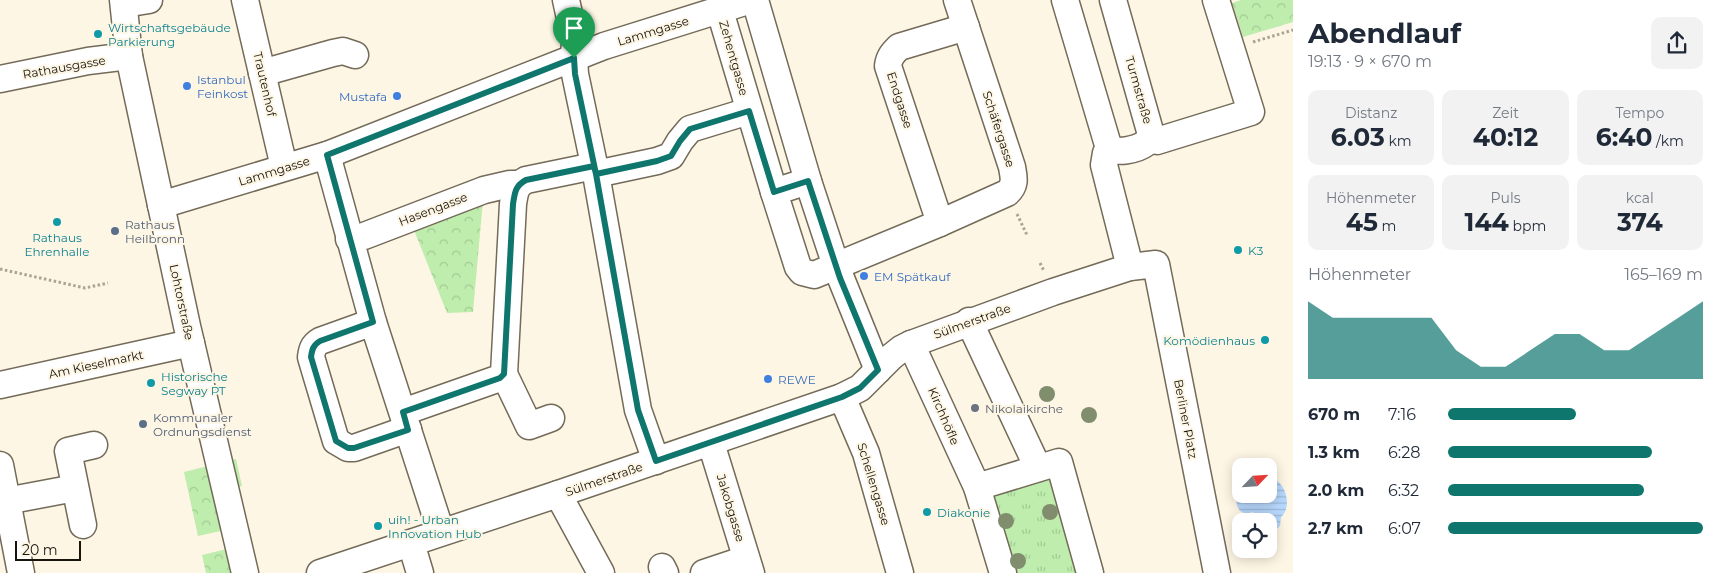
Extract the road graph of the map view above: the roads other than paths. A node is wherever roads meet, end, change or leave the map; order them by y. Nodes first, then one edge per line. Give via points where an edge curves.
1 (245, 0) edge
2 (566, 0) edge
3 (752, 0) edge
4 (756, 0) edge
5 (957, 0) edge
6 (1065, 0) edge
7 (1113, 0) edge
8 (1216, 0) edge
9 (132, 1) edge
10 (720, 11) junction
11 (966, 26) junction
12 (355, 55) dead end
13 (129, 56) junction
14 (574, 58) junction
15 (262, 72) junction
16 (0, 79) edge
17 (749, 111) junction
18 (1149, 139) junction
19 (1110, 148) junction
20 (327, 155) junction
21 (284, 167) junction
22 (595, 170) junction
23 (808, 181) junction
24 (519, 184) junction
25 (774, 192) junction
26 (161, 205) junction
27 (940, 223) junction
28 (350, 239) junction
29 (1156, 264) joint
30 (836, 266) junction
31 (1130, 267) junction
32 (969, 321) junction
33 (373, 322) junction
34 (191, 343) junction
35 (912, 344) junction
36 (878, 370) junction
37 (504, 374) junction
38 (0, 386) edge
39 (842, 397) junction
40 (551, 418) dead end
41 (405, 421) junction
42 (712, 442) junction
43 (94, 445) dead end
44 (656, 461) junction
45 (0, 465) edge
46 (1038, 468) junction
47 (75, 488) junction
48 (977, 488) junction
49 (558, 494) junction
50 (6, 501) junction
51 (83, 525) dead end
52 (441, 532) junction
53 (6, 536) edge
54 (411, 543) junction
55 (746, 559) edge
56 (599, 570) edge
57 (21, 573) edge
58 (245, 573) edge
59 (320, 573) edge
60 (420, 573) edge
61 (704, 573) edge
62 (900, 573) edge
63 (1003, 573) edge
64 (1090, 573) edge
65 (1218, 573) edge

1 - 15 street, Trautenhof
2 - 14 street via 575,41
3 - 10 street, Lammgasse
4 - 23 street
5 - 11 street, Schäfergasse
6 - 19 street
7 - 18 street, Turmstraße via 1149,122
8 - 18 street via 1251,112 1157,141
9 - 13 street, Lohtorstraße
10 - 14 street, Lammgasse
10 - 17 street, Zehentgasse
11 - 27 street, Schäfergasse via 1015,180 1007,193
11 - 27 street, Endgasse via 899,47 893,52 888,66
12 - 15 street via 343,51
13 - 16 street, Rathausgasse
13 - 26 street, Lohtorstraße
14 - 20 street, Lammgasse
14 - 22 street
15 - 21 street, Trautenhof
17 - 22 street, Hasengasse via 690,129 671,156
17 - 25 street, Zehentgasse
18 - 19 street, Turmstraße via 1124,151
19 - 31 street via 1104,166
20 - 21 street, Lammgasse
20 - 28 street
21 - 26 street, Lammgasse
22 - 24 street, Hasengasse via 526,180
22 - 44 street via 638,410
23 - 25 street
23 - 30 street
24 - 28 street, Hasengasse via 484,190
24 - 37 street via 513,204
25 - 30 street, Zehentgasse via 802,272 814,275
26 - 34 street, Lohtorstraße
27 - 30 street, Schäfergasse
28 - 33 street
29 - 31 street, Sülmerstraße
29 - 65 street, Berliner Platz
30 - 36 street
31 - 32 street, Sülmerstraße
32 - 35 street, Sülmerstraße
32 - 46 street
33 - 41 street
33 - 41 street via 320,341 312,350 311,357 336,441 354,448
34 - 38 street, Am Kieselmarkt
34 - 58 street, Lohtorstraße
35 - 36 street, Sülmerstraße via 901,349
35 - 48 street, Kirchhöfle
36 - 39 street, Sülmerstraße via 860,388
37 - 40 street via 528,426
37 - 41 street
39 - 42 street, Sülmerstraße
39 - 62 street, Schellengasse via 866,453
41 - 52 street
42 - 44 street, Sülmerstraße
42 - 55 street, Jakobgasse
43 - 47 street via 68,451
44 - 49 street, Sülmerstraße
45 - 50 street
46 - 48 street
46 - 64 street via 1059,462
47 - 50 street
47 - 51 street
48 - 63 street, Kirchhöfle
49 - 52 street, Sülmerstraße
49 - 56 street
50 - 53 street
52 - 54 street, Sülmerstraße
53 - 57 street
54 - 59 street, Sülmerstraße
54 - 60 street
55 - 61 street

